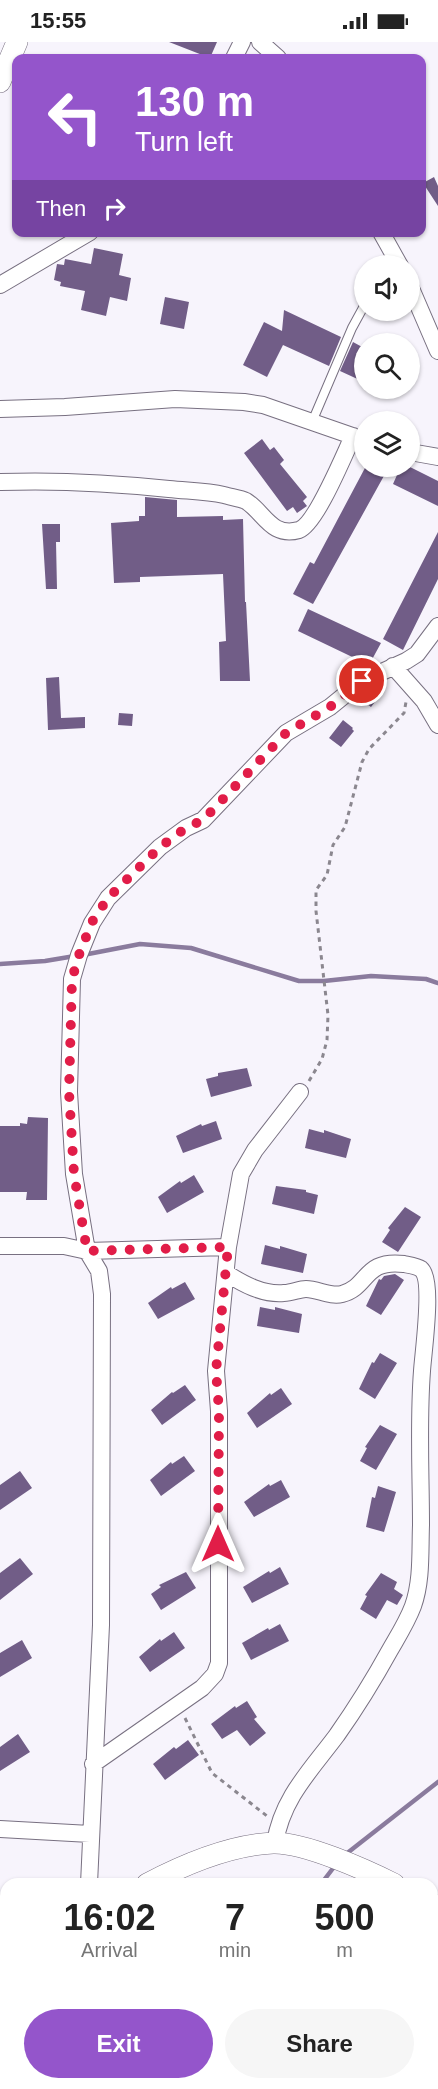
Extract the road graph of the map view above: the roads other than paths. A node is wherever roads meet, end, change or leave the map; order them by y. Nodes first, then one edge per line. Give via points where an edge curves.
1 (17, 42) edge
2 (260, 42) edge
3 (274, 54) edge
4 (0, 82) edge
5 (82, 237) edge
6 (384, 237) edge
7 (394, 255) edge
8 (0, 285) edge
9 (420, 309) edge
10 (356, 321) edge
11 (438, 351) edge
12 (0, 409) edge
13 (312, 422) junction
14 (354, 436) edge
15 (354, 447) edge
16 (420, 454) edge
17 (438, 458) edge
18 (0, 482) edge
19 (438, 626) edge
20 (393, 666) junction
21 (438, 725) edge
22 (300, 1092) road end
23 (0, 1246) edge
24 (228, 1247) junction
25 (87, 1251) junction
26 (226, 1273) junction
27 (93, 1764) junction
28 (0, 1829) edge
29 (90, 1834) junction
30 (276, 1834) junction
31 (89, 1878) edge
32 (161, 1878) edge
33 (380, 1878) edge

1 - 4 street
2 - 3 street
5 - 8 street
6 - 7 street
9 - 11 street
10 - 13 lane
12 - 13 street via 175,399 263,405
13 - 14 street
15 - 18 street via 311,520 300,530 284,531 270,526 245,501 221,494 141,486
16 - 17 street
19 - 20 street via 417,654
20 - 21 street via 424,700
20 - 25 street via 362,681 330,707 286,733 203,820 160,847 99,909 79,955 70,1007 69,1092 74,1174
22 - 24 street via 241,1174
23 - 25 street via 64,1246
24 - 25 street
24 - 26 street
25 - 27 street via 99,1271 102,1294 101,1625
26 - 27 street via 216,1371 219,1663 209,1682
26 - 30 street via 273,1293 304,1289 341,1294 379,1265 393,1263 421,1269 427,1278 420,1401 420,1565 413,1607 372,1681 302,1779 284,1809
27 - 29 street
28 - 29 street
29 - 31 street
30 - 32 street
30 - 33 street

